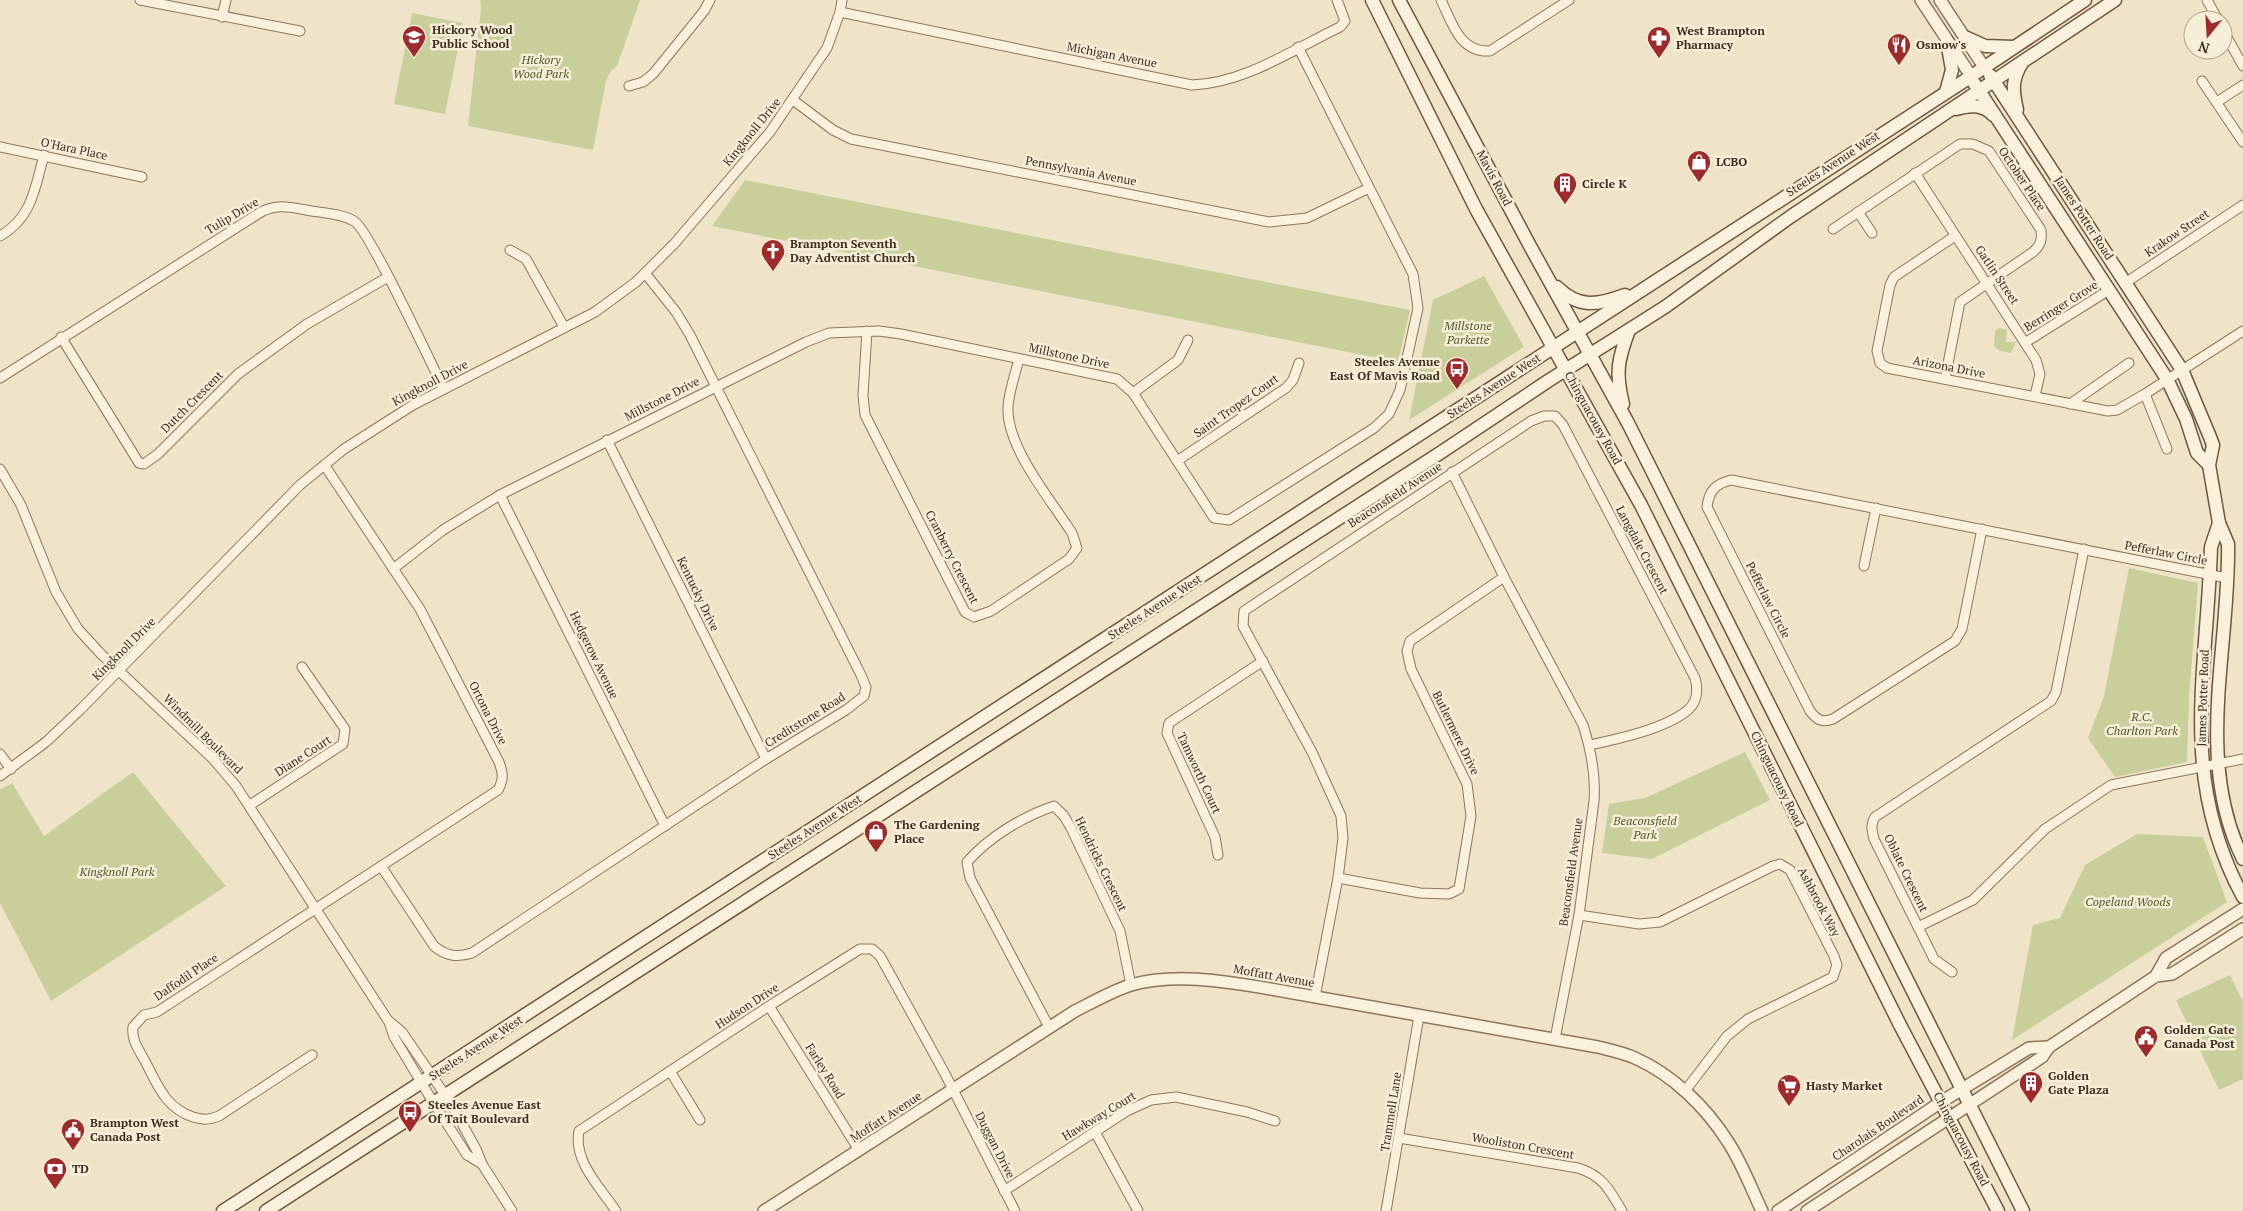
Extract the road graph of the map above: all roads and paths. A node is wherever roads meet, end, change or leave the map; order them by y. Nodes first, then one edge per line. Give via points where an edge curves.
1 (140, 0) edge
2 (226, 0) edge
3 (710, 0) edge
4 (842, 0) edge
5 (1337, 0) edge
6 (1372, 0) edge
7 (1399, 0) edge
8 (1441, 0) edge
9 (1569, 0) edge
10 (1921, 0) edge
11 (1940, 0) edge
12 (2085, 0) edge
13 (2115, 0) edge
14 (840, 12) junction
15 (222, 17) junction
16 (300, 31) dead end
17 (1965, 37) junction
18 (1947, 41) junction
19 (1298, 47) junction
20 (2014, 47) junction
21 (2233, 48) edge
22 (2027, 58) junction
23 (2243, 66) edge
24 (1984, 67) junction
25 (1971, 76) junction
26 (1994, 81) junction
27 (2202, 81) dead end
28 (2243, 85) edge
29 (629, 86) dead end
30 (1978, 91) junction
31 (1946, 92) junction
32 (793, 100) junction
33 (2217, 102) junction
34 (1943, 115) junction
35 (2018, 118) junction
36 (2000, 122) junction
37 (2243, 142) edge
38 (0, 147) edge
39 (44, 155) junction
40 (1915, 174) junction
41 (142, 177) dead end
42 (1369, 188) junction
43 (2243, 205) edge
44 (1858, 212) junction
45 (1833, 229) dead end
46 (1872, 233) dead end
47 (0, 236) edge
48 (1955, 236) junction
49 (510, 250) dead end
50 (645, 273) junction
51 (388, 277) junction
52 (1547, 278) junction
53 (1986, 282) junction
54 (2125, 283) junction
55 (1642, 290) junction
56 (2110, 290) junction
57 (564, 326) junction
58 (1629, 330) junction
59 (867, 332) junction
60 (1578, 332) junction
61 (2243, 332) edge
62 (61, 337) junction
63 (1188, 340) dead end
64 (2026, 342) junction
65 (1554, 347) junction
66 (1591, 355) junction
67 (1019, 359) junction
68 (1299, 363) dead end
69 (2129, 364) dead end
70 (1566, 370) junction
71 (2182, 370) junction
72 (0, 378) edge
73 (1945, 379) junction
74 (2167, 380) junction
75 (717, 385) junction
76 (444, 389) junction
77 (1133, 393) junction
78 (2145, 394) junction
79 (2035, 396) junction
80 (2070, 404) junction
81 (1628, 423) junction
82 (607, 440) junction
83 (2168, 449) dead end
84 (1177, 461) junction
85 (2210, 465) junction
86 (325, 466) junction
87 (0, 469) edge
88 (1452, 472) junction
89 (500, 495) junction
90 (1876, 508) junction
91 (2219, 523) junction
92 (1982, 529) junction
93 (2084, 549) junction
94 (1864, 566) dead end
95 (393, 568) junction
96 (2210, 574) junction
97 (1504, 577) junction
98 (2227, 578) junction
99 (1263, 661) junction
100 (302, 667) dead end
101 (119, 671) junction
102 (1590, 745) junction
103 (0, 754) edge
104 (766, 759) junction
105 (2243, 759) edge
106 (2218, 763) junction
107 (2202, 766) junction
108 (10, 769) junction
109 (0, 776) edge
110 (250, 805) junction
111 (665, 826) junction
112 (1218, 855) dead end
113 (2243, 859) edge
114 (381, 866) junction
115 (1338, 878) junction
116 (2243, 897) edge
117 (315, 907) junction
118 (2243, 910) edge
119 (1579, 915) junction
120 (1918, 927) junction
121 (2243, 929) edge
122 (1952, 972) dead end
123 (2156, 976) junction
124 (1131, 985) junction
125 (1315, 997) junction
126 (769, 1006) junction
127 (1419, 1016) junction
128 (1049, 1027) junction
129 (1555, 1039) junction
130 (2048, 1047) junction
131 (312, 1055) dead end
132 (670, 1071) junction
133 (427, 1080) junction
134 (1964, 1089) junction
135 (952, 1090) junction
136 (1685, 1091) junction
137 (444, 1094) junction
138 (431, 1099) junction
139 (1941, 1102) junction
140 (1971, 1104) junction
141 (1950, 1118) junction
142 (700, 1120) dead end
143 (1275, 1121) dead end
144 (1095, 1132) junction
145 (1399, 1138) junction
146 (859, 1150) junction
147 (482, 1164) junction
148 (1004, 1191) junction
149 (223, 1211) edge
150 (266, 1211) edge
151 (512, 1211) edge
152 (616, 1211) edge
153 (764, 1211) edge
154 (1014, 1211) edge
155 (1138, 1211) edge
156 (1386, 1211) edge
157 (1622, 1211) edge
158 (1762, 1211) edge
159 (1778, 1211) edge
160 (1807, 1211) edge
161 (1998, 1211) edge
162 (2023, 1211) edge

1 - 15 street
2 - 15 street
3 - 29 street via 653,74 643,82
4 - 14 street, Kingknoll Drive
5 - 19 street, Michigan Avenue via 1345,21 1340,27
6 - 65 main road via 1476,209
7 - 52 main road, Mavis Road
8 - 9 street via 1456,31 1469,48 1479,51 1490,51
10 - 18 street
11 - 17 street
12 - 20 main road, Steeles Avenue West
13 - 22 main road, Steeles Avenue West
14 - 19 street, Michigan Avenue via 1186,85 1223,81
14 - 32 street, Kingknoll Drive via 826,48
15 - 16 street
17 - 20 main road via 1985,46
17 - 24 street
18 - 25 street
18 - 31 main road via 1952,70
19 - 42 street, Millstone Drive
20 - 24 main road, Steeles Avenue West
21 - 23 street
22 - 26 main road, Steeles Avenue West
22 - 35 main road via 2013,80
24 - 25 main road, Steeles Avenue West
24 - 26 main road, James Potter Road
25 - 30 main road, James Potter Road
25 - 31 main road, Steeles Avenue West
26 - 30 main road, Steeles Avenue West
26 - 35 main road, James Potter Road
27 - 33 street
28 - 33 street
30 - 34 main road, Steeles Avenue West
30 - 36 main road, James Potter Road
31 - 55 main road, Steeles Avenue West
32 - 42 street, Pennsylvania Avenue via 832,130 851,139 1269,222 1307,218
32 - 50 street, Kingknoll Drive via 770,132
33 - 37 street
34 - 36 main road via 1965,106 1974,106 1990,112
34 - 58 main road, Steeles Avenue West
35 - 54 main road, James Potter Road
36 - 56 main road, James Potter Road
38 - 39 street, O'Hara Place
39 - 41 street, O'Hara Place
39 - 47 street via 28,208 17,225
40 - 44 street, October Place
40 - 48 street, Gatlin Street
40 - 53 street, October Place via 1960,144 1981,146 1988,151 2035,222 2042,238 2040,246
42 - 84 street, Millstone Drive via 1413,274 1418,296 1400,390 1389,414 1374,428 1229,520 1214,518
43 - 54 street, Krakow Street
44 - 45 street, October Place
44 - 46 street
48 - 53 street, Gatlin Street
48 - 73 street, Arizona Drive via 1894,277 1877,351 1880,362 1887,368
49 - 57 street via 526,259
50 - 57 street, Kingknoll Drive via 612,302
50 - 75 street, Creditstone Road via 676,312
51 - 62 street, Tulip Drive via 355,222 339,216 275,206
51 - 62 street, Dutch Crescent via 307,324 238,374 144,464 139,463
51 - 76 street, Tulip Drive
52 - 55 main road via 1566,296 1589,304 1603,303
52 - 60 main road, Mavis Road
53 - 64 street, Gatlin Street
53 - 73 street via 1960,302
54 - 71 main road, James Potter Road
55 - 60 main road, Steeles Avenue West
56 - 64 street, Berringer Grove
56 - 74 main road, James Potter Road
57 - 76 street, Kingknoll Drive
58 - 66 main road, Steeles Avenue West
58 - 81 main road via 1619,357 1617,382
59 - 67 street, Millstone Drive via 901,334
59 - 67 street, Cranberry Crescent via 865,415 965,612 974,617 995,608 1068,559 1077,548 1072,533 1018,449 1010,429 1009,401
59 - 75 street, Millstone Drive via 829,333
60 - 65 main road, Steeles Avenue West
60 - 66 main road, Mavis Road
61 - 71 street
62 - 72 street, Tulip Drive
63 - 77 street via 1178,360
64 - 79 street, Gatlin Street via 2039,366
65 - 70 main road, Chinguacousy Road
65 - 133 main road, Steeles Avenue West
66 - 70 main road, Steeles Avenue West
66 - 81 main road, Chinguacousy Road
67 - 77 street, Millstone Drive via 1117,379
68 - 84 street, Saint Tropez Court via 1293,380 1286,388
69 - 80 street
70 - 137 main road, Steeles Avenue West
70 - 139 main road, Chinguacousy Road via 1641,506
71 - 74 street
71 - 85 main road, James Potter Road via 2213,446
73 - 79 street, Arizona Drive
74 - 78 street, Arizona Drive
74 - 85 main road, James Potter Road via 2186,419 2197,453
75 - 82 street, Millstone Drive
75 - 104 street, Creditstone Road via 866,688 864,696 846,710
76 - 86 street, Kingknoll Drive via 369,431
77 - 84 street, Millstone Drive
78 - 80 street, Arizona Drive via 2117,410
78 - 83 street
79 - 80 street, Arizona Drive
81 - 134 main road, Chinguacousy Road
82 - 89 street, Millstone Drive
82 - 104 street, Kentucky Drive
85 - 91 main road, James Potter Road
86 - 95 street, Ortona Drive
86 - 101 street, Kingknoll Drive via 300,485
87 - 101 street, Windmill Boulevard via 21,505 64,608 78,628
88 - 97 street, Beaconsfield Avenue
88 - 99 street, Beaconsfield Avenue via 1244,610 1243,626
88 - 102 street, Langdale Crescent via 1531,421 1555,416 1563,425 1695,678 1698,690 1688,709 1628,737
89 - 95 street, Millstone Drive via 443,530
89 - 111 street, Hedgerow Avenue
90 - 92 street, Pefferlaw Circle
90 - 92 street, Pefferlaw Circle via 1731,480 1721,482 1708,498 1707,507 1810,711 1820,721 1833,720 1954,641 1962,629
90 - 94 street
91 - 96 main road, James Potter Road via 2212,547
91 - 98 main road, James Potter Road via 2228,544
92 - 93 street, Pefferlaw Circle
93 - 96 street, Pefferlaw Circle
93 - 120 street, Oblate Crescent via 2056,692 2051,701 1872,822 1874,839
95 - 114 street, Ortona Drive via 435,634 503,772 498,790
96 - 98 street, Pefferlaw Circle
96 - 107 main road, James Potter Road via 2200,708
97 - 102 street, Beaconsfield Avenue via 1583,725
97 - 115 street, Butlermere Drive via 1410,641 1406,651 1411,669 1467,784 1471,816 1460,889 1449,894 1420,893
98 - 106 main road, James Potter Road via 2217,695
99 - 112 street, Tamworth Court via 1168,723 1167,733 1215,837
99 - 115 street, Beaconsfield Avenue via 1312,752 1341,816 1343,838
100 - 110 street, Diane Court via 345,729 343,744
101 - 108 street, Kingknoll Drive via 46,742
101 - 110 street, Windmill Boulevard via 213,759
102 - 119 street, Beaconsfield Avenue via 1594,801
103 - 108 street
104 - 111 street, Creditstone Road
105 - 106 street, Oblate Crescent
106 - 107 street, Oblate Crescent
106 - 113 main road, James Potter Road via 2231,829
107 - 116 main road, James Potter Road via 2214,829
107 - 120 street, Oblate Crescent via 2111,785 2044,829 1973,900
108 - 109 street, Kingknoll Drive
110 - 117 street, Windmill Boulevard
111 - 114 street, Creditstone Road via 463,956 446,955 434,946
114 - 117 street, Ortona Drive
115 - 125 street, Beaconsfield Avenue
117 - 131 street, Daffodil Place via 157,1012 144,1015 133,1027 132,1034 168,1102 182,1113 200,1119 219,1116
117 - 133 street, Windmill Boulevard via 389,1022 402,1032
118 - 123 street, Charolais Boulevard via 2166,958
119 - 129 street, Beaconsfield Avenue
119 - 136 street, Ashbrook Way via 1639,924 1660,922 1773,866 1780,864 1790,870 1834,956 1837,965 1833,977 1748,1020 1727,1036
120 - 122 street via 1934,959
121 - 123 street, Charolais Boulevard via 2172,974
123 - 130 street, Charolais Boulevard
124 - 125 street, Moffatt Avenue via 1163,979 1216,980
124 - 128 street, Moffatt Avenue
124 - 128 street, Hendricks Crescent via 1120,931 1071,828 1054,806 1035,813 983,845 967,862 970,878
125 - 127 street, Moffatt Avenue
126 - 132 street, Hudson Drive
126 - 135 street, Hudson Drive via 860,949 872,949 880,956
126 - 146 street, Farley Road
127 - 129 street, Moffatt Avenue
127 - 145 street, Trammell Lane
128 - 135 street, Moffatt Avenue
129 - 136 street, Moffatt Avenue via 1598,1046 1634,1057
130 - 134 street, Charolais Boulevard via 2029,1048
130 - 140 street, Charolais Boulevard via 2042,1057
132 - 142 street
132 - 152 street, Hudson Drive via 579,1131 576,1142 580,1158
133 - 137 street, Windmill Boulevard
133 - 138 street, Windmill Boulevard
133 - 149 main road, Steeles Avenue West
134 - 139 street, Charolais Boulevard
134 - 140 main road, Chinguacousy Road
135 - 146 street, Moffatt Avenue
135 - 148 street, Duggan Drive
136 - 158 street, Moffatt Avenue via 1729,1143
137 - 138 main road, Steeles Avenue West
137 - 147 street, Windmill Boulevard
138 - 147 street, Windmill Boulevard via 468,1155
138 - 150 main road, Steeles Avenue West
139 - 141 main road, Chinguacousy Road
139 - 159 street, Charolais Boulevard
140 - 141 street, Charolais Boulevard
140 - 162 main road, Chinguacousy Road
141 - 160 street, Charolais Boulevard
141 - 161 main road, Chinguacousy Road
143 - 144 street, Hawkway Court via 1176,1097 1151,1100
144 - 148 street, Hawkway Court
144 - 155 street
145 - 156 street, Trammell Lane
145 - 157 street, Wooliston Crescent via 1594,1173 1608,1187
146 - 153 street, Moffatt Avenue
147 - 151 street
148 - 154 street, Duggan Drive

